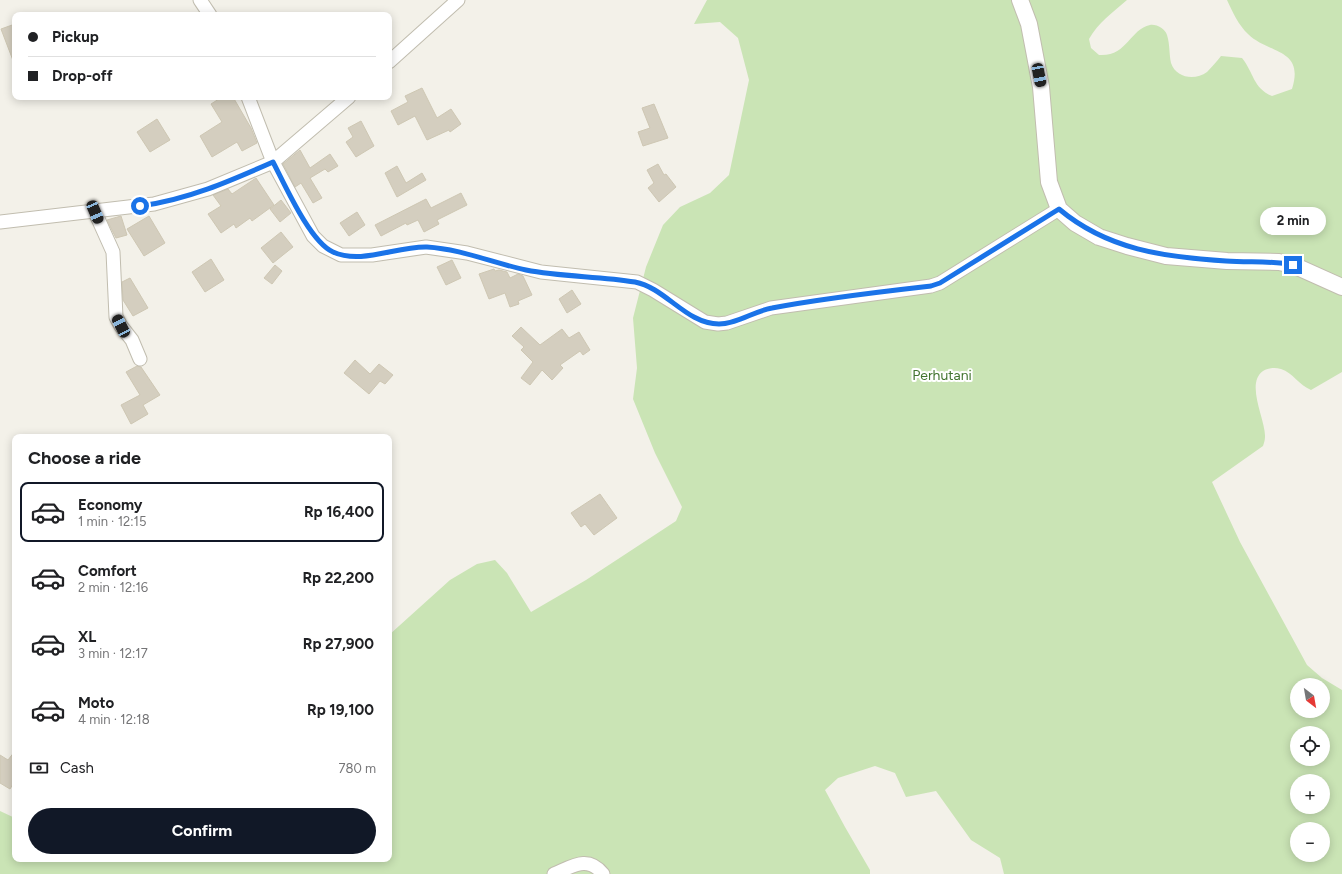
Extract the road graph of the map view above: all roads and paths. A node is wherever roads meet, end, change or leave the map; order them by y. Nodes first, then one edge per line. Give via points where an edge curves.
1 (200, 0) edge
2 (458, 0) edge
3 (1020, 0) edge
4 (208, 12) edge
5 (392, 59) edge
6 (249, 100) edge
7 (345, 100) edge
8 (273, 162) junction
9 (1059, 209) junction
10 (95, 212) junction
11 (0, 222) edge
12 (1342, 287) edge
13 (140, 359) dead end
14 (554, 874) edge
15 (603, 874) edge

1 - 4 street
2 - 5 street
3 - 9 street via 1029,24 1041,87 1049,182
6 - 8 street
7 - 8 street
8 - 9 street via 313,236 331,251 341,255 372,255 426,247 467,253 541,272 637,282 693,316 705,322 718,324 771,308 940,283
8 - 10 street via 208,189 176,199
9 - 12 street via 1075,223 1099,237 1127,246 1166,256 1279,262 1293,265
10 - 11 street
10 - 13 street via 113,252 116,317 132,340
14 - 15 street via 590,863

